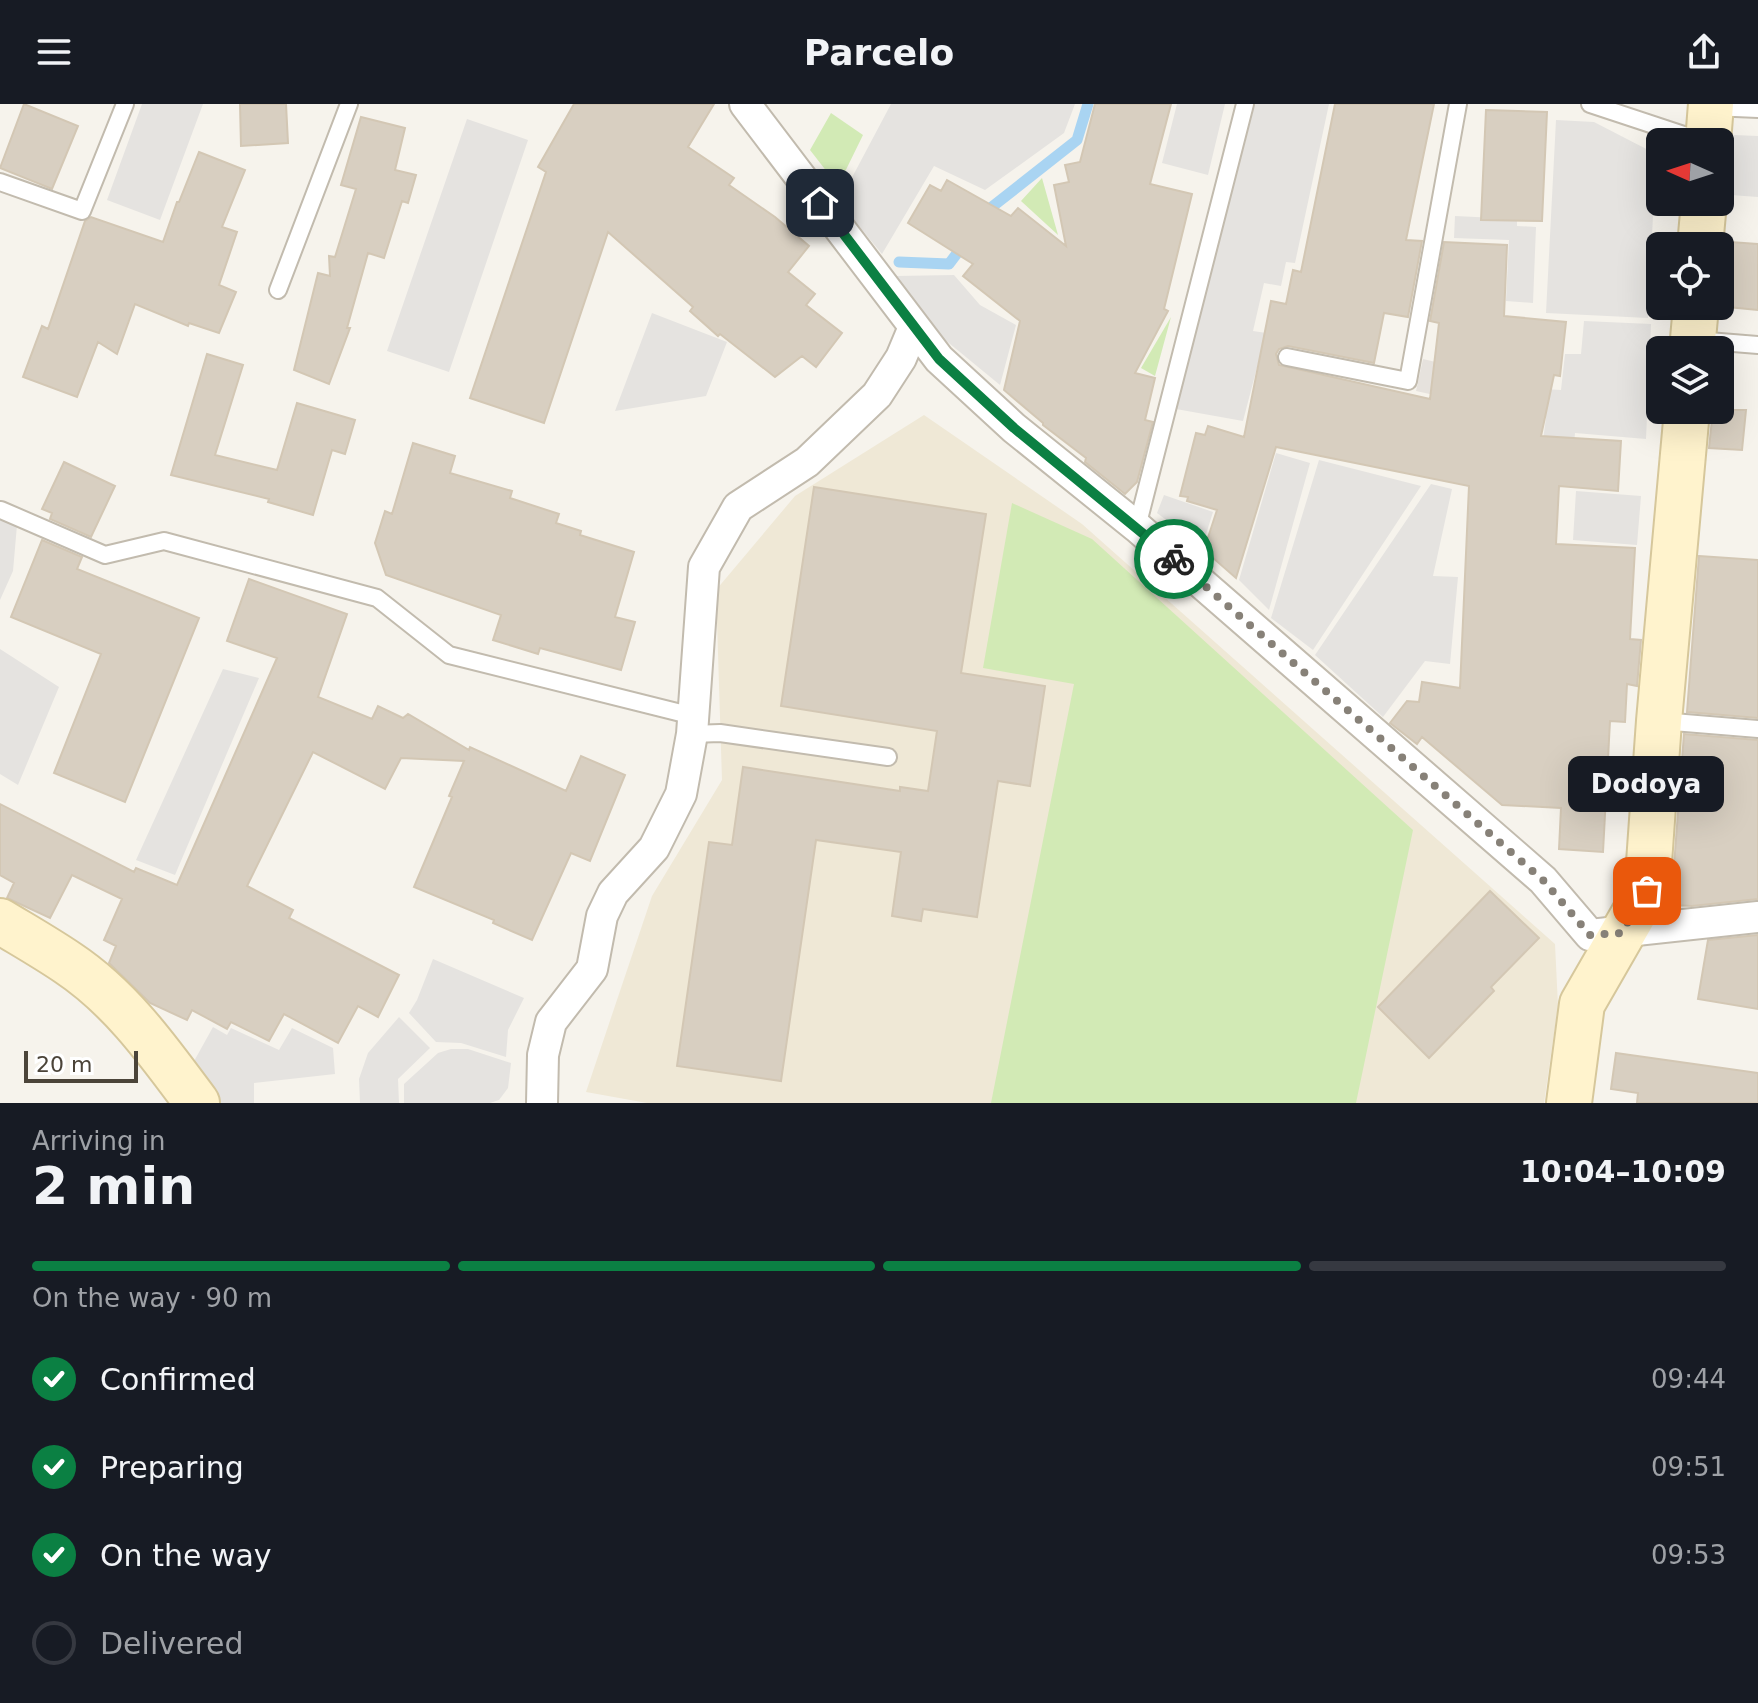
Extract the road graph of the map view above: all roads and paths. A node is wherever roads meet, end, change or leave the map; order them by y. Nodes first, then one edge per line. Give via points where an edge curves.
1 (125, 104) edge
2 (349, 104) edge
3 (745, 104) edge
4 (1245, 104) edge
5 (1458, 104) edge
6 (1590, 104) edge
7 (1758, 109) edge
8 (1709, 124) edge
9 (0, 182) edge
10 (278, 290) dead end
11 (914, 327) junction
12 (1694, 332) edge
13 (1758, 345) edge
14 (1287, 357) dead end
15 (1686, 424) edge
16 (1, 510) edge
17 (1137, 527) junction
18 (1659, 721) junction
19 (692, 725) junction
20 (1758, 729) edge
21 (888, 757) dead end
22 (1758, 917) edge
23 (0, 921) edge
24 (1621, 933) junction
25 (197, 1103) edge
26 (542, 1103) edge
27 (1569, 1103) edge

1 - 9 lane via 82,211
2 - 10 lane
3 - 11 street
4 - 17 lane
5 - 14 lane via 1408,381
6 - 8 lane
7 - 8 lane
11 - 17 street via 939,359 1014,428
11 - 19 street via 877,395 807,462 738,507 704,567
12 - 13 lane
15 - 18 street
16 - 19 lane via 105,555 164,541 377,598 449,655
17 - 24 street via 1543,880 1590,935
18 - 20 lane
18 - 24 street via 1647,891
19 - 21 lane
19 - 26 street via 681,794 654,848 613,893 602,916 592,969 551,1022 543,1055
22 - 24 street
23 - 25 street via 70,964 109,997 148,1037
24 - 27 street via 1582,1004

